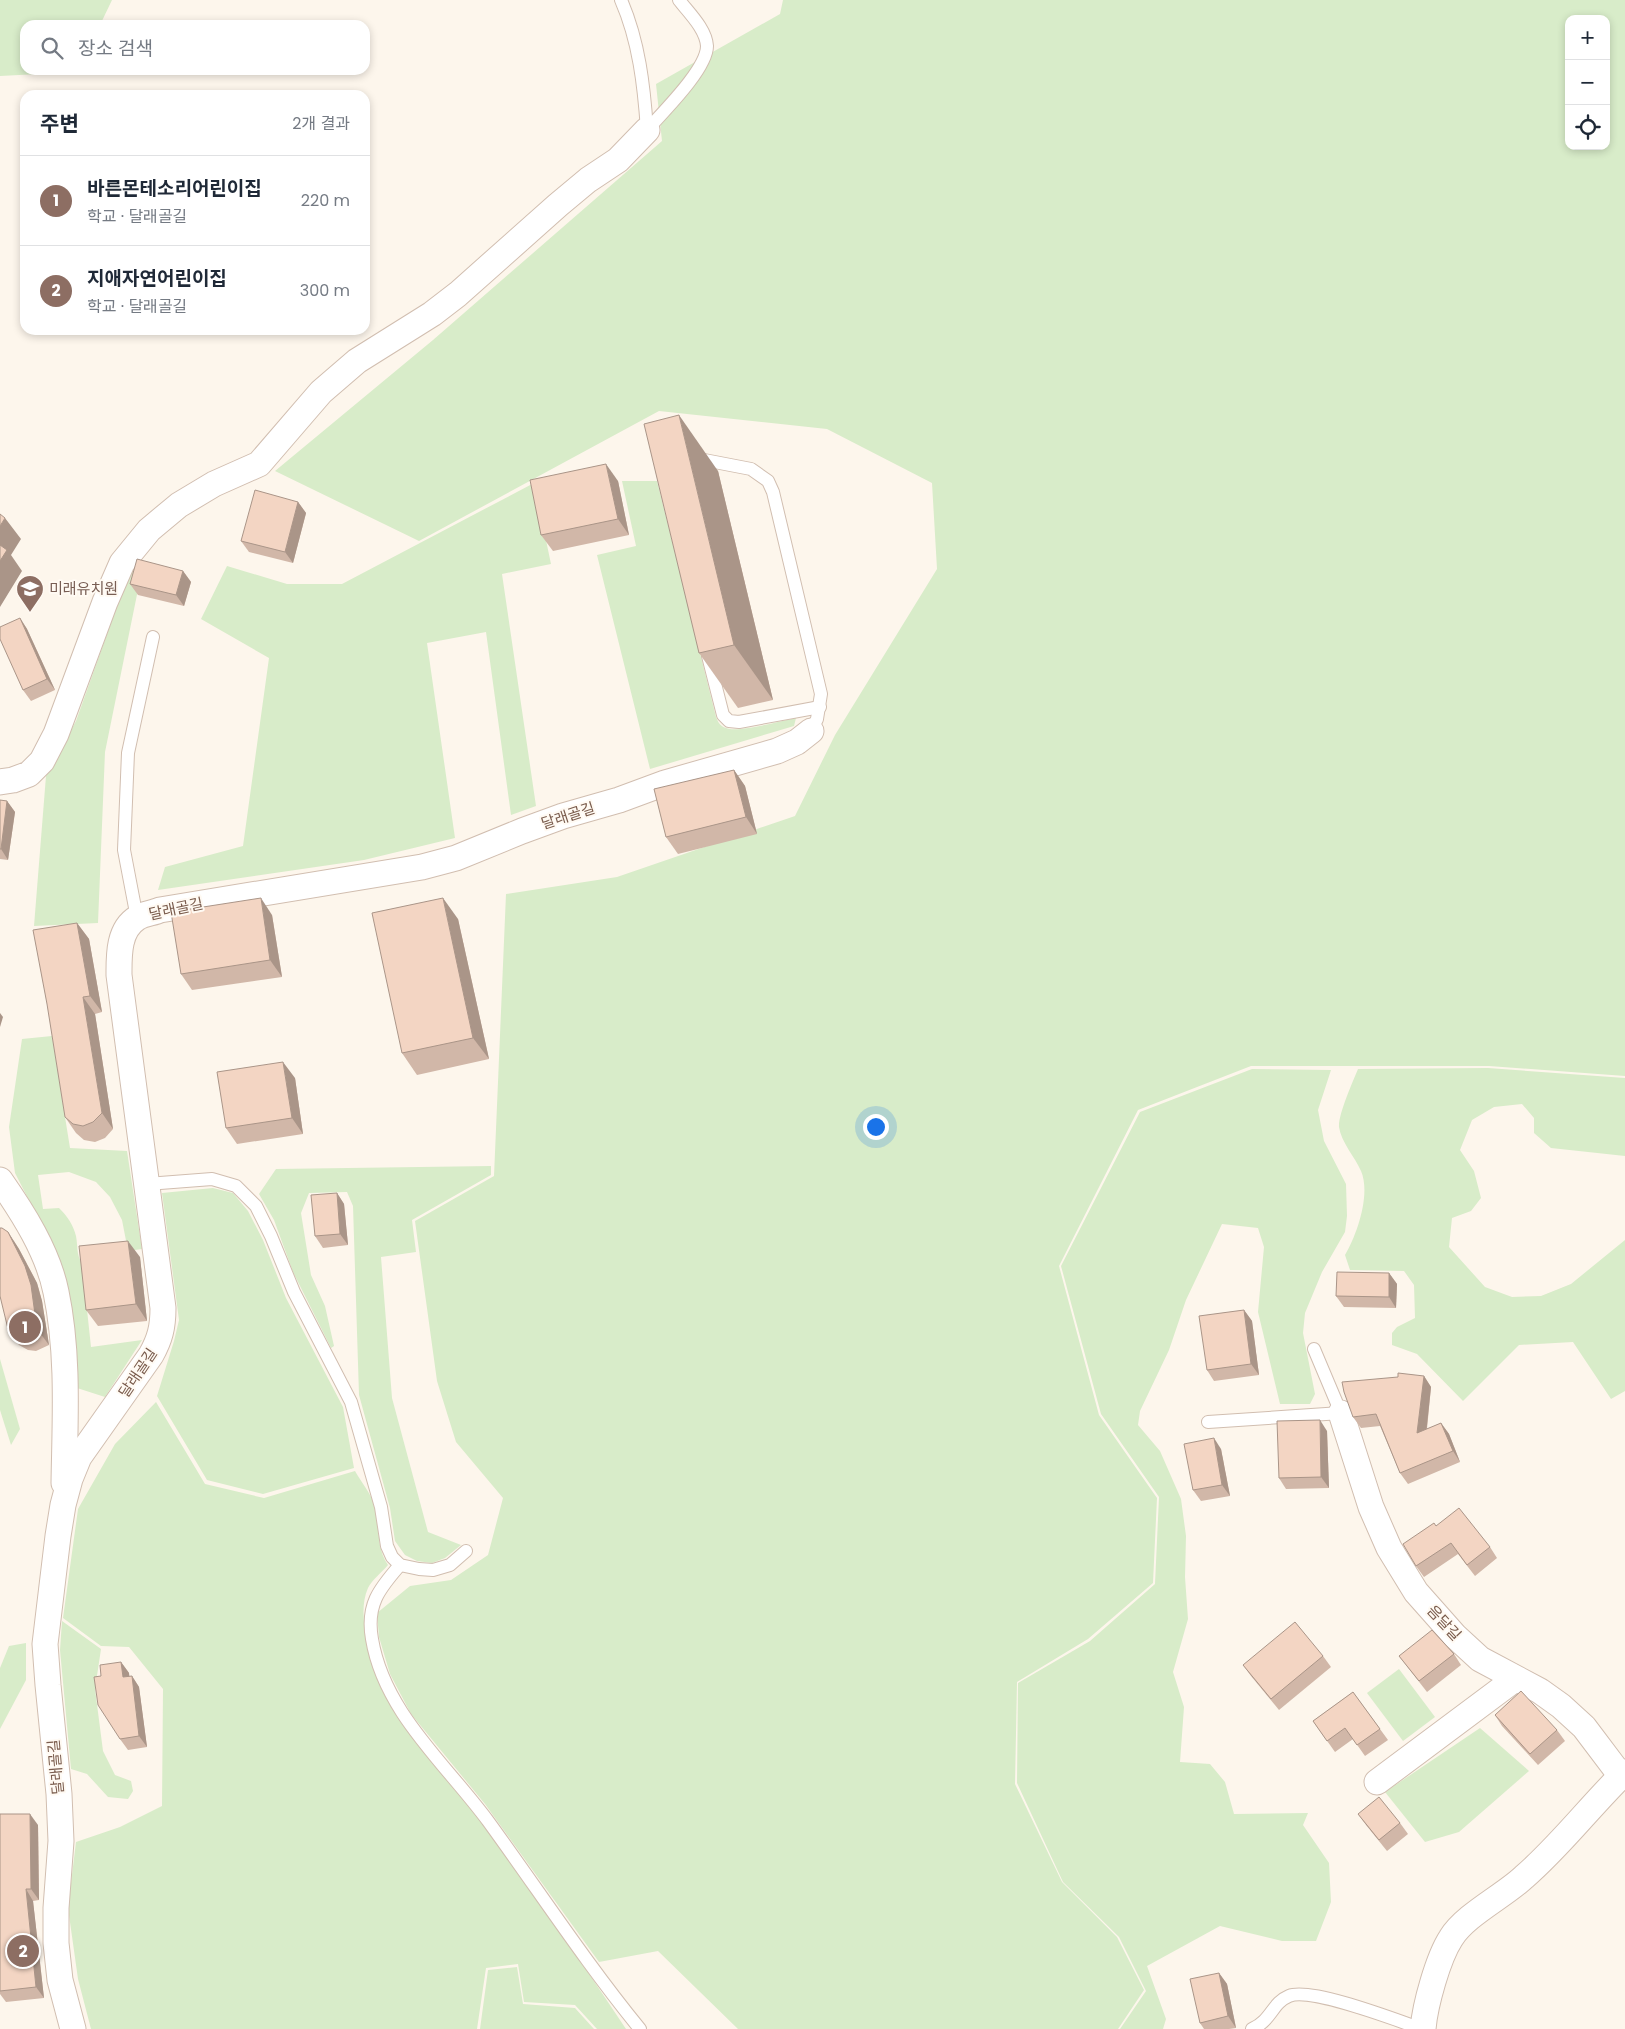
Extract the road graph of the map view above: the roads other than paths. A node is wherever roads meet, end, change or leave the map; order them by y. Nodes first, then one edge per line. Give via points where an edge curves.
1 (621, 0) edge
2 (679, 0) edge
3 (647, 130) junction
4 (680, 459) edge
5 (153, 637) dead end
6 (704, 640) edge
7 (820, 707) junction
8 (810, 731) joint
9 (0, 782) edge
10 (137, 918) junction
11 (0, 1180) edge
12 (147, 1184) junction
13 (1314, 1349) dead end
14 (1341, 1413) junction
15 (1208, 1422) dead end
16 (63, 1505) junction
17 (466, 1551) dead end
18 (400, 1565) junction
19 (1515, 1679) junction
20 (1623, 1774) edge
21 (1378, 1782) dead end
22 (73, 2029) edge
23 (640, 2029) edge
24 (1252, 2029) edge
25 (1423, 2029) edge

1 - 3 lane via 640,59
2 - 3 lane via 703,32 707,45 704,59
3 - 9 street via 618,160 558,205 458,294 357,362 328,386 259,464 214,484 179,505 148,530 122,563 56,734 42,761 29,774
4 - 7 lane via 685,457 751,469 768,481 821,694
5 - 10 lane via 128,753 124,850
6 - 7 lane via 723,715 729,721 739,722
7 - 8 lane
8 - 10 street, 달래골길 via 797,742 777,751 563,816 456,858 422,867 160,910
10 - 12 street, 달래골길 via 125,932 119,951 119,975
11 - 16 street, 달래골길 via 38,1245 56,1291 64,1362
12 - 16 street, 달래골길 via 163,1308 160,1340 79,1458
12 - 18 lane via 212,1179 236,1186 256,1206 294,1292 351,1402 381,1507 386,1546
13 - 14 lane
14 - 15 lane
14 - 19 street, 음달길 via 1389,1548 1416,1592 1480,1659
16 - 22 street, 달래골길 via 46,1644 59,1794 56,1943 60,1980
17 - 18 lane via 450,1565 434,1570
18 - 23 lane via 376,1594 370,1613 372,1638 382,1675 404,1717 477,1806
19 - 20 street, 음달길 via 1561,1706 1584,1727
19 - 21 street
20 - 25 street, 음달길 via 1548,1856 1460,1926 1451,1938 1432,1987
24 - 25 lane via 1271,2015 1278,2002 1290,1996 1307,1994 1326,1997

